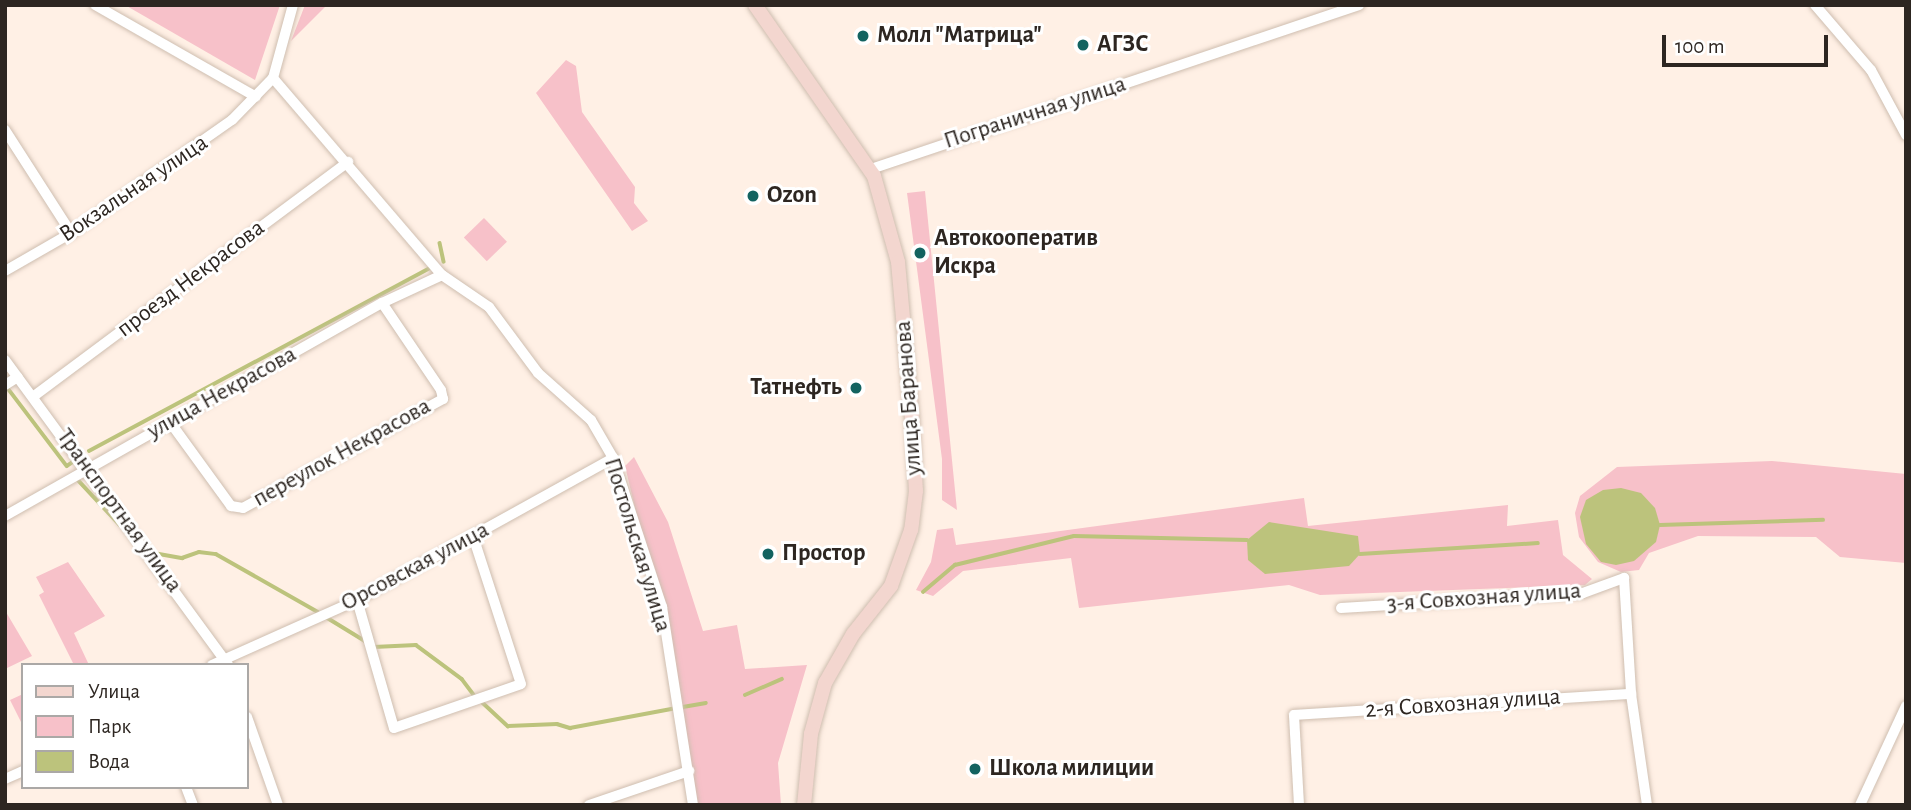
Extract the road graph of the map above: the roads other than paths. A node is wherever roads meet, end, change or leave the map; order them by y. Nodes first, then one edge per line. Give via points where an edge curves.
1 (95, 5) edge
2 (293, 5) edge
3 (755, 5) edge
4 (1359, 5) edge
5 (1815, 5) edge
6 (273, 78) junction
7 (256, 97) junction
8 (6, 131) edge
9 (1906, 135) edge
10 (348, 162) junction
11 (871, 169) junction
12 (71, 233) junction
13 (5, 271) edge
14 (442, 275) junction
15 (382, 303) junction
16 (5, 360) edge
17 (18, 376) junction
18 (5, 385) edge
19 (34, 396) junction
20 (170, 422) junction
21 (613, 458) junction
22 (88, 467) junction
23 (5, 516) edge
24 (473, 536) junction
25 (357, 600) junction
26 (1341, 608) dead end
27 (227, 660) edge
28 (1631, 694) junction
29 (1906, 706) edge
30 (248, 720) edge
31 (689, 771) junction
32 (21, 772) edge
33 (5, 779) edge
34 (278, 805) edge
35 (589, 805) edge
36 (694, 805) edge
37 (804, 805) edge
38 (1298, 805) edge
39 (1647, 805) edge
40 (1860, 805) edge

1 - 7 street
2 - 6 street
3 - 11 main road, улица Баранова
4 - 11 street, Пограничная улица
5 - 9 street via 1871,70
6 - 7 street, Вокзальная улица
6 - 10 street, Постольская улица
7 - 12 street, Вокзальная улица via 204,144
8 - 12 street
10 - 14 street, Постольская улица
10 - 19 street, проезд Некрасова
11 - 37 main road, улица Баранова via 898,262 916,491 911,530 891,586 853,634 825,683 811,734
12 - 13 street, Вокзальная улица
14 - 15 street, улица Некрасова
14 - 21 street, Постольская улица via 488,307 538,373 591,420
15 - 20 street, улица Некрасова
15 - 20 street, переулок Некрасова via 443,398 243,508 231,506
16 - 17 street, Транспортная улица
17 - 18 street
17 - 19 street, Транспортная улица
19 - 22 street, Транспортная улица
20 - 22 street, улица Некрасова
21 - 24 street, Орсовская улица
21 - 31 street, Постольская улица via 662,607
22 - 23 street, улица Некрасова
22 - 27 street, Транспортная улица
24 - 25 street, Орсовская улица
24 - 25 street via 521,684 394,728
25 - 27 street, Орсовская улица
26 - 28 street, 3-я Совхозная улица via 1583,593 1624,578
28 - 38 street, 2-я Совхозная улица via 1294,715
28 - 39 street
29 - 40 street
30 - 34 street
31 - 35 street
31 - 36 street, Постольская улица
32 - 33 street

